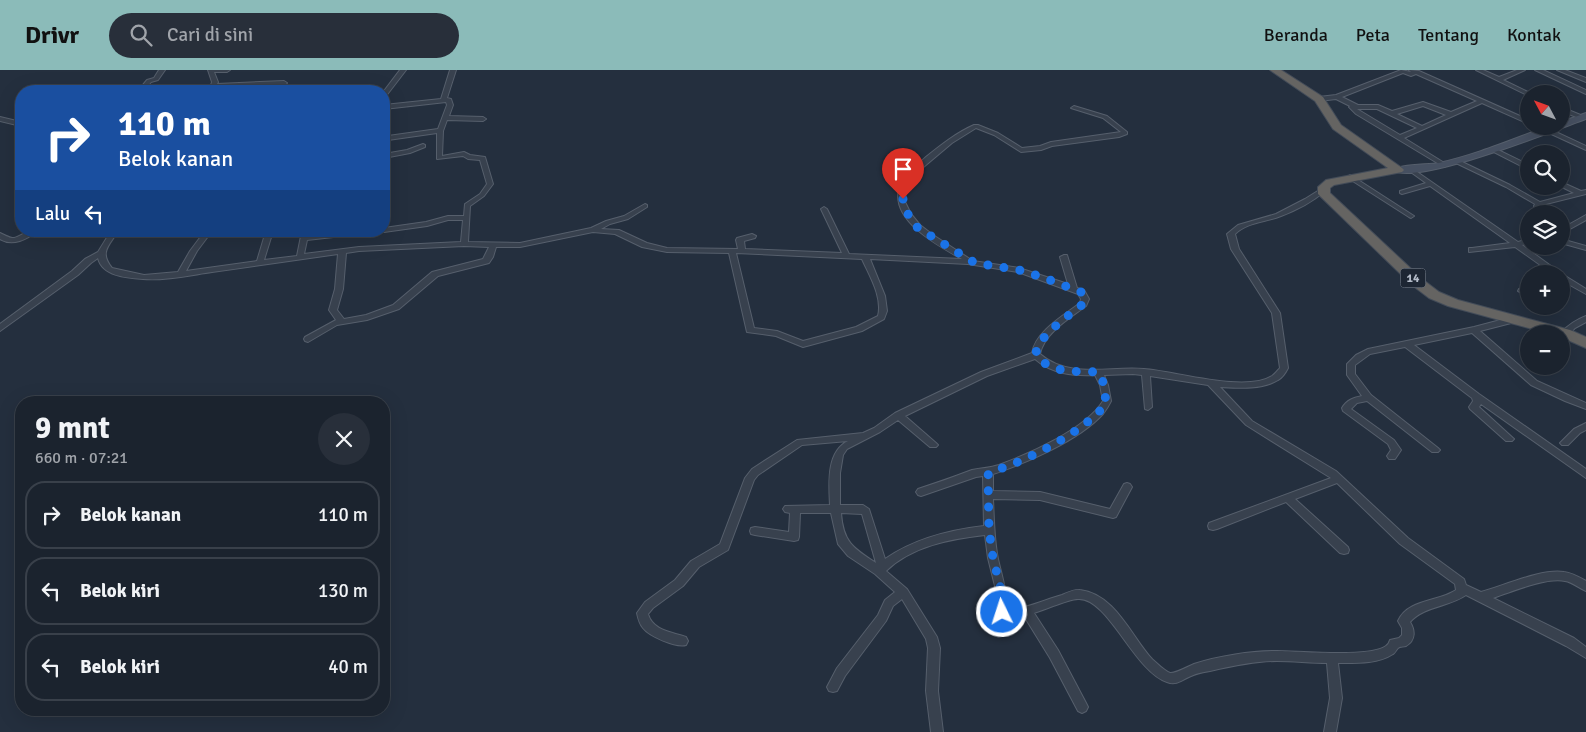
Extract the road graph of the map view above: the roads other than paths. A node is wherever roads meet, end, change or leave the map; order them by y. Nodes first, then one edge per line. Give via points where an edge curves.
1 (162, 70) edge
2 (211, 70) edge
3 (227, 70) edge
4 (402, 70) edge
5 (453, 70) edge
6 (1275, 70) edge
7 (1479, 70) edge
8 (1522, 70) edge
9 (1538, 70) edge
10 (1560, 70) edge
11 (1415, 71) edge
12 (1500, 79) junction
13 (1586, 80) edge
14 (146, 85) edge
15 (213, 85) edge
16 (260, 85) edge
17 (282, 85) edge
18 (390, 87) edge
19 (1520, 89) edge
20 (1586, 92) edge
21 (1338, 97) junction
22 (1319, 99) junction
23 (444, 100) junction
24 (1482, 101) junction
25 (390, 106) edge
26 (1356, 106) junction
27 (1074, 108) dead end
28 (1570, 112) edge
29 (1393, 113) junction
30 (1450, 114) junction
31 (1584, 116) edge
32 (445, 118) junction
33 (1520, 118) edge
34 (0, 119) edge
35 (482, 119) dead end
36 (1570, 122) edge
37 (15, 123) edge
38 (1422, 128) junction
39 (440, 130) junction
40 (1527, 135) edge
41 (1557, 135) edge
42 (390, 138) edge
43 (1399, 138) junction
44 (423, 146) dead end
45 (1586, 148) edge
46 (1494, 150) junction
47 (390, 155) edge
48 (1458, 162) junction
49 (1520, 163) edge
50 (1444, 165) junction
51 (1404, 169) junction
52 (1336, 182) junction
53 (1431, 184) junction
54 (1570, 188) edge
55 (1402, 192) dead end
56 (1584, 194) edge
57 (1539, 204) joint
58 (645, 206) dead end
59 (824, 209) dead end
60 (1411, 216) dead end
61 (1586, 217) edge
62 (467, 218) junction
63 (1570, 227) edge
64 (390, 229) edge
65 (593, 230) junction
66 (0, 235) edge
67 (752, 236) dead end
68 (22, 237) edge
69 (111, 237) edge
70 (204, 237) edge
71 (268, 237) edge
72 (303, 237) edge
73 (464, 244) junction
74 (1520, 244) edge
75 (1570, 244) edge
76 (493, 245) junction
77 (1516, 245) junction
78 (1586, 248) edge
79 (1472, 250) dead end
80 (342, 252) junction
81 (732, 252) junction
82 (742, 252) junction
83 (101, 253) junction
84 (300, 256) junction
85 (848, 256) junction
86 (864, 257) junction
87 (1064, 257) dead end
88 (260, 262) junction
89 (975, 263) junction
90 (1545, 265) edge
91 (181, 274) junction
92 (1570, 282) edge
93 (1073, 288) junction
94 (1586, 292) edge
95 (1586, 319) edge
96 (1512, 320) junction
97 (341, 321) junction
98 (1529, 325) edge
99 (1570, 327) edge
100 (0, 328) edge
101 (1474, 330) junction
102 (1570, 337) edge
103 (308, 339) dead end
104 (1570, 340) edge
105 (1586, 342) edge
106 (1407, 344) junction
107 (1586, 348) edge
108 (1036, 355) junction
109 (1098, 372) junction
110 (1146, 372) junction
111 (1211, 383) junction
112 (1476, 396) junction
113 (1368, 397) junction
114 (1586, 406) edge
115 (1148, 407) dead end
116 (898, 415) junction
117 (1586, 426) edge
118 (866, 436) junction
119 (1509, 439) dead end
120 (1565, 443) dead end
121 (933, 445) dead end
122 (1435, 450) dead end
123 (1392, 456) dead end
124 (990, 472) junction
125 (1586, 474) edge
126 (1338, 479) junction
127 (1127, 487) dead end
128 (921, 492) dead end
129 (989, 496) junction
130 (1287, 497) junction
131 (835, 510) junction
132 (1213, 526) dead end
133 (989, 530) junction
134 (755, 531) dead end
135 (1344, 550) dead end
136 (881, 569) junction
137 (1586, 586) edge
138 (1462, 588) junction
139 (902, 592) junction
140 (1481, 597) junction
141 (1027, 611) junction
142 (682, 641) dead end
143 (1586, 653) edge
144 (1332, 658) junction
145 (833, 687) dead end
146 (1082, 707) dead end
147 (937, 732) edge
148 (1330, 732) edge

1 - 14 street via 156,80
2 - 3 street
2 - 15 street
4 - 18 street
5 - 23 street
6 - 22 highway
7 - 12 street
8 - 12 street
9 - 20 street
10 - 13 street
11 - 21 street via 1411,74 1403,71
11 - 24 street
12 - 19 street
16 - 17 street via 284,83
21 - 22 street
21 - 26 street
22 - 51 highway via 1337,127
23 - 25 street
23 - 32 street via 451,101
24 - 30 street
24 - 33 street
26 - 29 street via 1374,106
26 - 43 street via 1352,108
27 - 89 street via 1105,117 1125,133 1021,150 976,126 958,135 911,174 904,186 903,199 910,220
28 - 31 street
29 - 30 street via 1424,104
29 - 38 street
30 - 38 street
31 - 36 main road
32 - 35 street
32 - 39 street
34 - 37 street
38 - 43 street
39 - 42 street
39 - 62 street via 439,158 464,154 468,158 483,158 490,184 482,195 467,205
40 - 46 main road
41 - 45 street
43 - 50 street
44 - 47 street
46 - 48 main road
46 - 49 street
48 - 50 main road
48 - 57 street
50 - 51 main road
51 - 52 highway
51 - 53 street
52 - 60 street
52 - 96 highway, 14 via 1328,198 1430,292 1453,303
52 - 111 street via 1299,205 1246,225 1232,234 1235,249 1276,313 1284,368 1279,376 1266,382
53 - 55 street
53 - 77 street
54 - 56 street
56 - 57 street
58 - 65 street via 626,218
59 - 85 street
61 - 63 street
62 - 64 street via 448,218
62 - 73 street
65 - 76 street via 535,243
65 - 81 street via 616,232 667,250
66 - 68 street via 11,242
67 - 82 street via 740,240
69 - 83 street
70 - 91 street
71 - 88 street
72 - 84 street
73 - 76 street
73 - 80 street
74 - 77 street
75 - 78 street
76 - 97 street via 486,261 430,276 396,307 367,317
77 - 79 street
77 - 90 street
80 - 84 street
80 - 97 street via 339,289 333,310
81 - 82 street
81 - 86 street via 750,330 777,334 803,344 859,329 881,317 884,312 881,297
82 - 85 street
83 - 91 street via 102,261 109,270 118,273 144,277
83 - 100 street
84 - 88 street
85 - 86 street
86 - 89 street
87 - 93 street
88 - 91 street
89 - 93 street via 1019,270
92 - 94 street
93 - 108 street via 1084,295 1085,302 1044,336 1037,346
95 - 99 street
96 - 98 highway, 14
96 - 101 street
97 - 103 street
101 - 106 street
101 - 114 street via 1534,383
102 - 105 highway, 14
104 - 107 highway, 14
106 - 112 street
106 - 113 street via 1368,352 1351,364 1351,375
108 - 109 street via 1057,369
108 - 116 street via 984,374
109 - 110 street
109 - 124 street via 1107,401 1101,411 1029,458
110 - 111 street
110 - 115 street
111 - 126 street via 1248,422 1321,465
112 - 119 street via 1478,402 1472,407
112 - 125 street
113 - 122 street
113 - 123 street via 1350,403 1347,411 1391,442 1396,450
116 - 118 street
116 - 121 street
117 - 120 street
118 - 131 street via 844,447 839,454 834,483
118 - 142 street via 800,442 752,475 724,547 695,564 680,583 648,605 642,613 650,629
124 - 128 street via 976,473
124 - 129 street
126 - 130 street
126 - 138 street via 1404,541 1460,582
127 - 129 street via 1112,514 1040,496
129 - 133 street
130 - 132 street
130 - 135 street
131 - 134 street via 792,509 794,537
131 - 136 street via 844,545
131 - 136 street via 860,509 866,512
133 - 136 street via 935,539 888,560
133 - 141 street via 1002,594 1002,612 1007,615
136 - 139 street
137 - 140 street via 1569,578 1551,576
138 - 140 street
138 - 144 street via 1455,598 1409,612 1403,621 1408,637 1394,644 1390,651
139 - 145 street via 889,603
139 - 147 street via 933,642 932,691
140 - 143 street
141 - 144 street via 1078,594 1084,595 1101,604 1158,672 1170,678 1207,666 1251,659 1277,656
141 - 146 street
144 - 148 street via 1336,698

